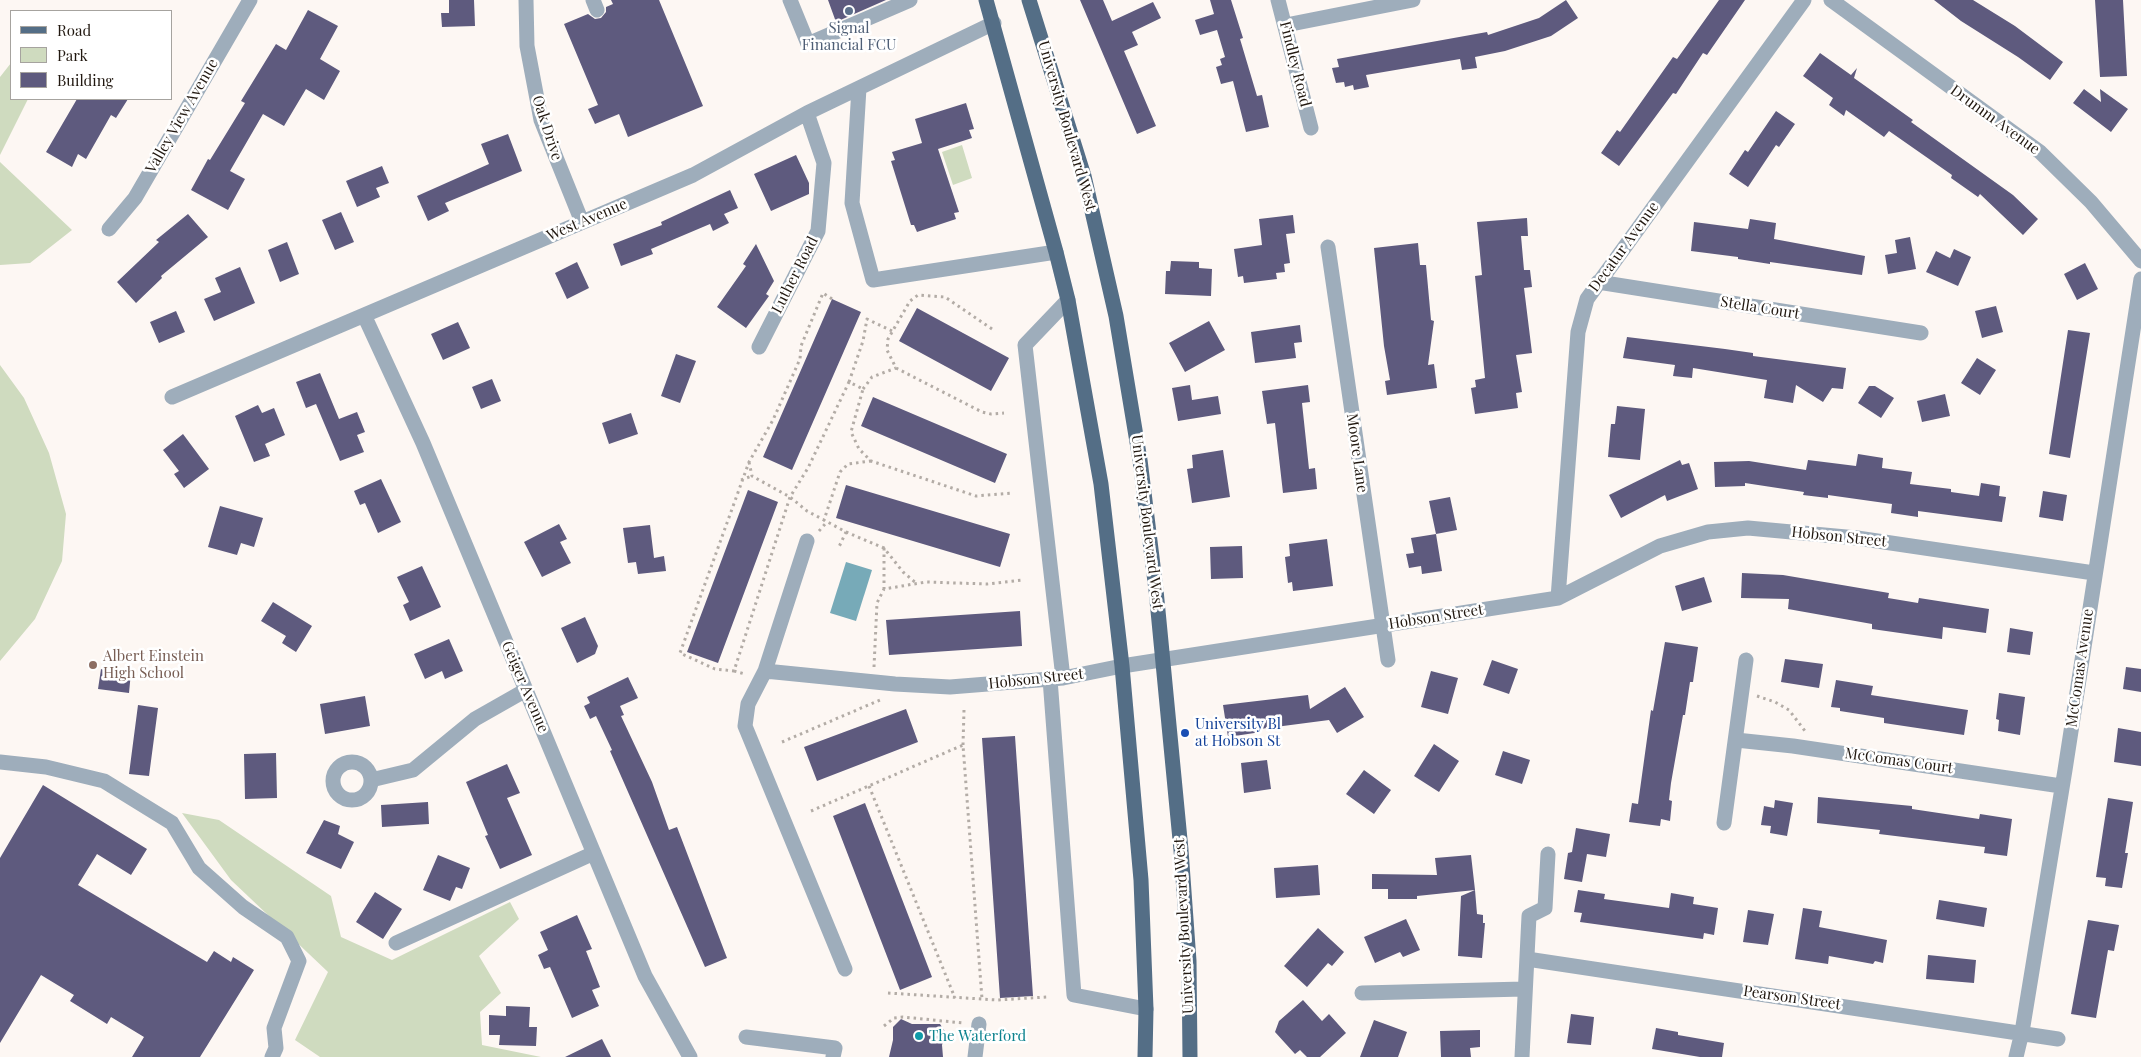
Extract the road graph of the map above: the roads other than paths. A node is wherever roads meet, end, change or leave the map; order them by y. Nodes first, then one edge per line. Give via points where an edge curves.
1 (250, 0) edge
2 (526, 0) edge
3 (790, 0) edge
4 (910, 0) edge
5 (986, 0) edge
6 (1029, 0) edge
7 (1278, 0) edge
8 (1413, 0) edge
9 (1804, 0) edge
10 (1831, 0) edge
11 (994, 23) junction
12 (1286, 25) junction
13 (859, 88) junction
14 (807, 112) junction
15 (1311, 128) dead end
16 (582, 222) junction
17 (108, 229) dead end
18 (1328, 247) dead end
19 (1056, 252) junction
20 (2141, 261) edge
21 (2141, 279) edge
22 (1598, 282) junction
23 (1068, 300) junction
24 (364, 316) junction
25 (1921, 334) dead end
26 (759, 347) dead end
27 (172, 397) dead end
28 (807, 541) road end
29 (2094, 573) junction
30 (1558, 598) junction
31 (1382, 626) junction
32 (1163, 660) junction
33 (1388, 660) dead end
34 (1746, 660) dead end
35 (1122, 666) junction
36 (765, 671) junction
37 (1056, 679) junction
38 (526, 690) junction
39 (1736, 740) junction
40 (0, 762) edge
41 (371, 780) dead end
42 (2061, 786) junction
43 (1724, 823) dead end
44 (594, 853) junction
45 (1548, 854) dead end
46 (396, 943) dead end
47 (1527, 959) junction
48 (845, 969) dead end
49 (1524, 989) junction
50 (1362, 993) dead end
51 (1146, 1009) junction
52 (979, 1024) road end
53 (2022, 1032) junction
54 (746, 1037) dead end
55 (2058, 1039) dead end
56 (279, 1054) edge
57 (690, 1057) edge
58 (833, 1057) edge
59 (975, 1057) edge
60 (1145, 1057) edge
61 (1190, 1057) edge
62 (1522, 1057) edge
63 (2016, 1057) edge

1 - 17 street, Valley View Avenue via 135,198
2 - 16 street, Oak Drive via 527,46 541,120
3 - 4 street via 808,44
5 - 11 main road
6 - 32 main road, University Boulevard West via 1084,176 1116,316 1140,460
7 - 12 street, Findley Road
8 - 12 street
9 - 22 street, Decatur Avenue
10 - 20 street, Drumm Avenue via 2040,152 2091,202
11 - 13 street, West Avenue
11 - 19 main road
12 - 15 street, Findley Road
13 - 14 street, West Avenue
13 - 19 street via 852,203 873,280
14 - 16 street, West Avenue via 693,175
14 - 26 street, Luther Road via 824,162 818,232
16 - 24 street, West Avenue
18 - 31 street, Moore Lane
19 - 23 main road
21 - 29 street, McComas Avenue
22 - 25 street, Stella Court
22 - 30 street, Decatur Avenue via 1587,299 1578,332
23 - 35 main road via 1101,484
23 - 37 street via 1025,345
24 - 27 street, West Avenue
24 - 38 street, Geiger Avenue via 423,443
28 - 36 street
29 - 30 street, Hobson Street via 1857,538 1748,528 1708,532 1660,546
29 - 42 street, McComas Avenue
30 - 31 street, Hobson Street
31 - 32 street, Hobson Street
31 - 33 street, Moore Lane
32 - 35 street, Hobson Street
32 - 61 main road, University Boulevard West via 1187,943
34 - 39 street
35 - 37 street, Hobson Street
35 - 51 main road via 1141,880
36 - 37 street, Hobson Street via 950,687
36 - 48 street via 748,704 745,726
37 - 51 street via 1074,995
38 - 41 street via 475,719 413,770
38 - 44 street, Geiger Avenue
39 - 42 street, McComas Court
39 - 43 street
40 - 56 street via 46,767 104,781 172,823 199,868 243,907 287,937 299,962 274,1028
42 - 53 street, McComas Avenue
44 - 46 street
44 - 57 street, Geiger Avenue via 645,976
45 - 47 street via 1545,908 1530,916
47 - 49 street
47 - 53 street, Pearson Street
49 - 50 street
49 - 62 street
51 - 60 main road
52 - 59 street
53 - 55 street, Pearson Street
53 - 63 street, McComas Avenue
54 - 58 street via 834,1048

